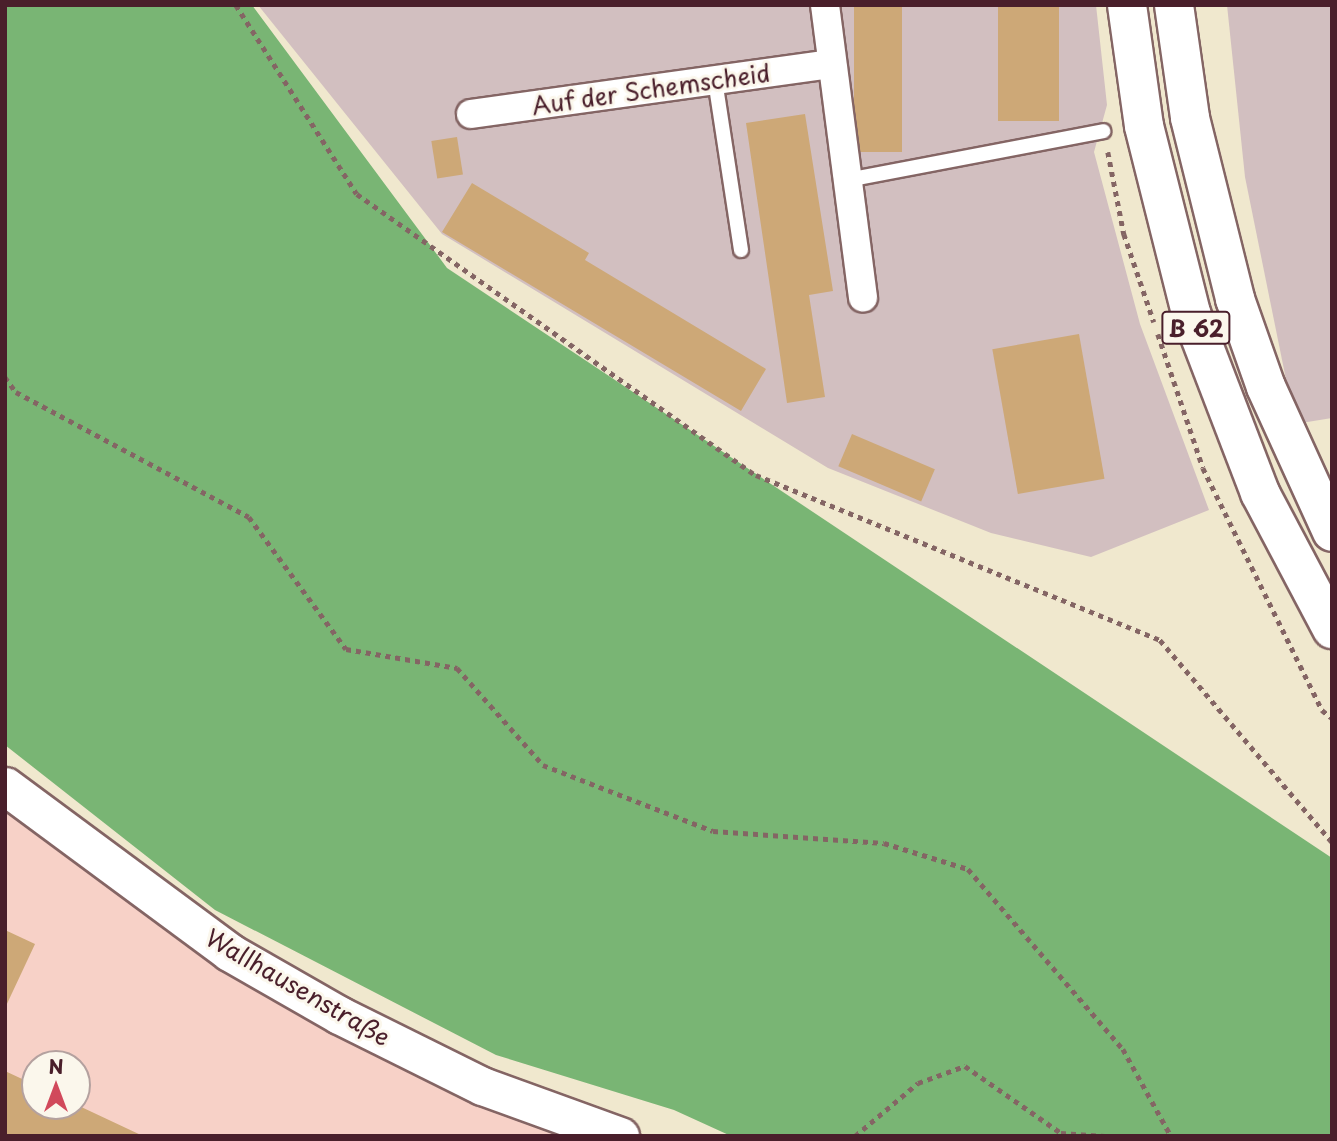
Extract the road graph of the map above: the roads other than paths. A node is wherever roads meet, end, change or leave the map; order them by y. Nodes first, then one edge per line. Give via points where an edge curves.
1 (825, 5) edge
2 (1127, 5) edge
3 (1174, 5) edge
4 (831, 64) junction
5 (715, 80) junction
6 (471, 114) dead end
7 (1103, 131) dead end
8 (847, 180) junction
9 (741, 250) dead end
10 (863, 298) dead end
11 (1332, 532) edge
12 (1332, 629) edge
13 (5, 786) edge
14 (620, 1136) edge

1 - 4 street
2 - 12 highway, B 62, bridge via 1144,126 1191,313 1261,493
3 - 11 highway, B 62 via 1190,118 1235,299 1266,387
4 - 5 street, Auf der Schemscheid
4 - 8 street
5 - 6 street, Auf der Schemscheid
5 - 9 lane
7 - 8 lane
8 - 10 street
13 - 14 street, Wallhausenstraße via 229,952 482,1086

